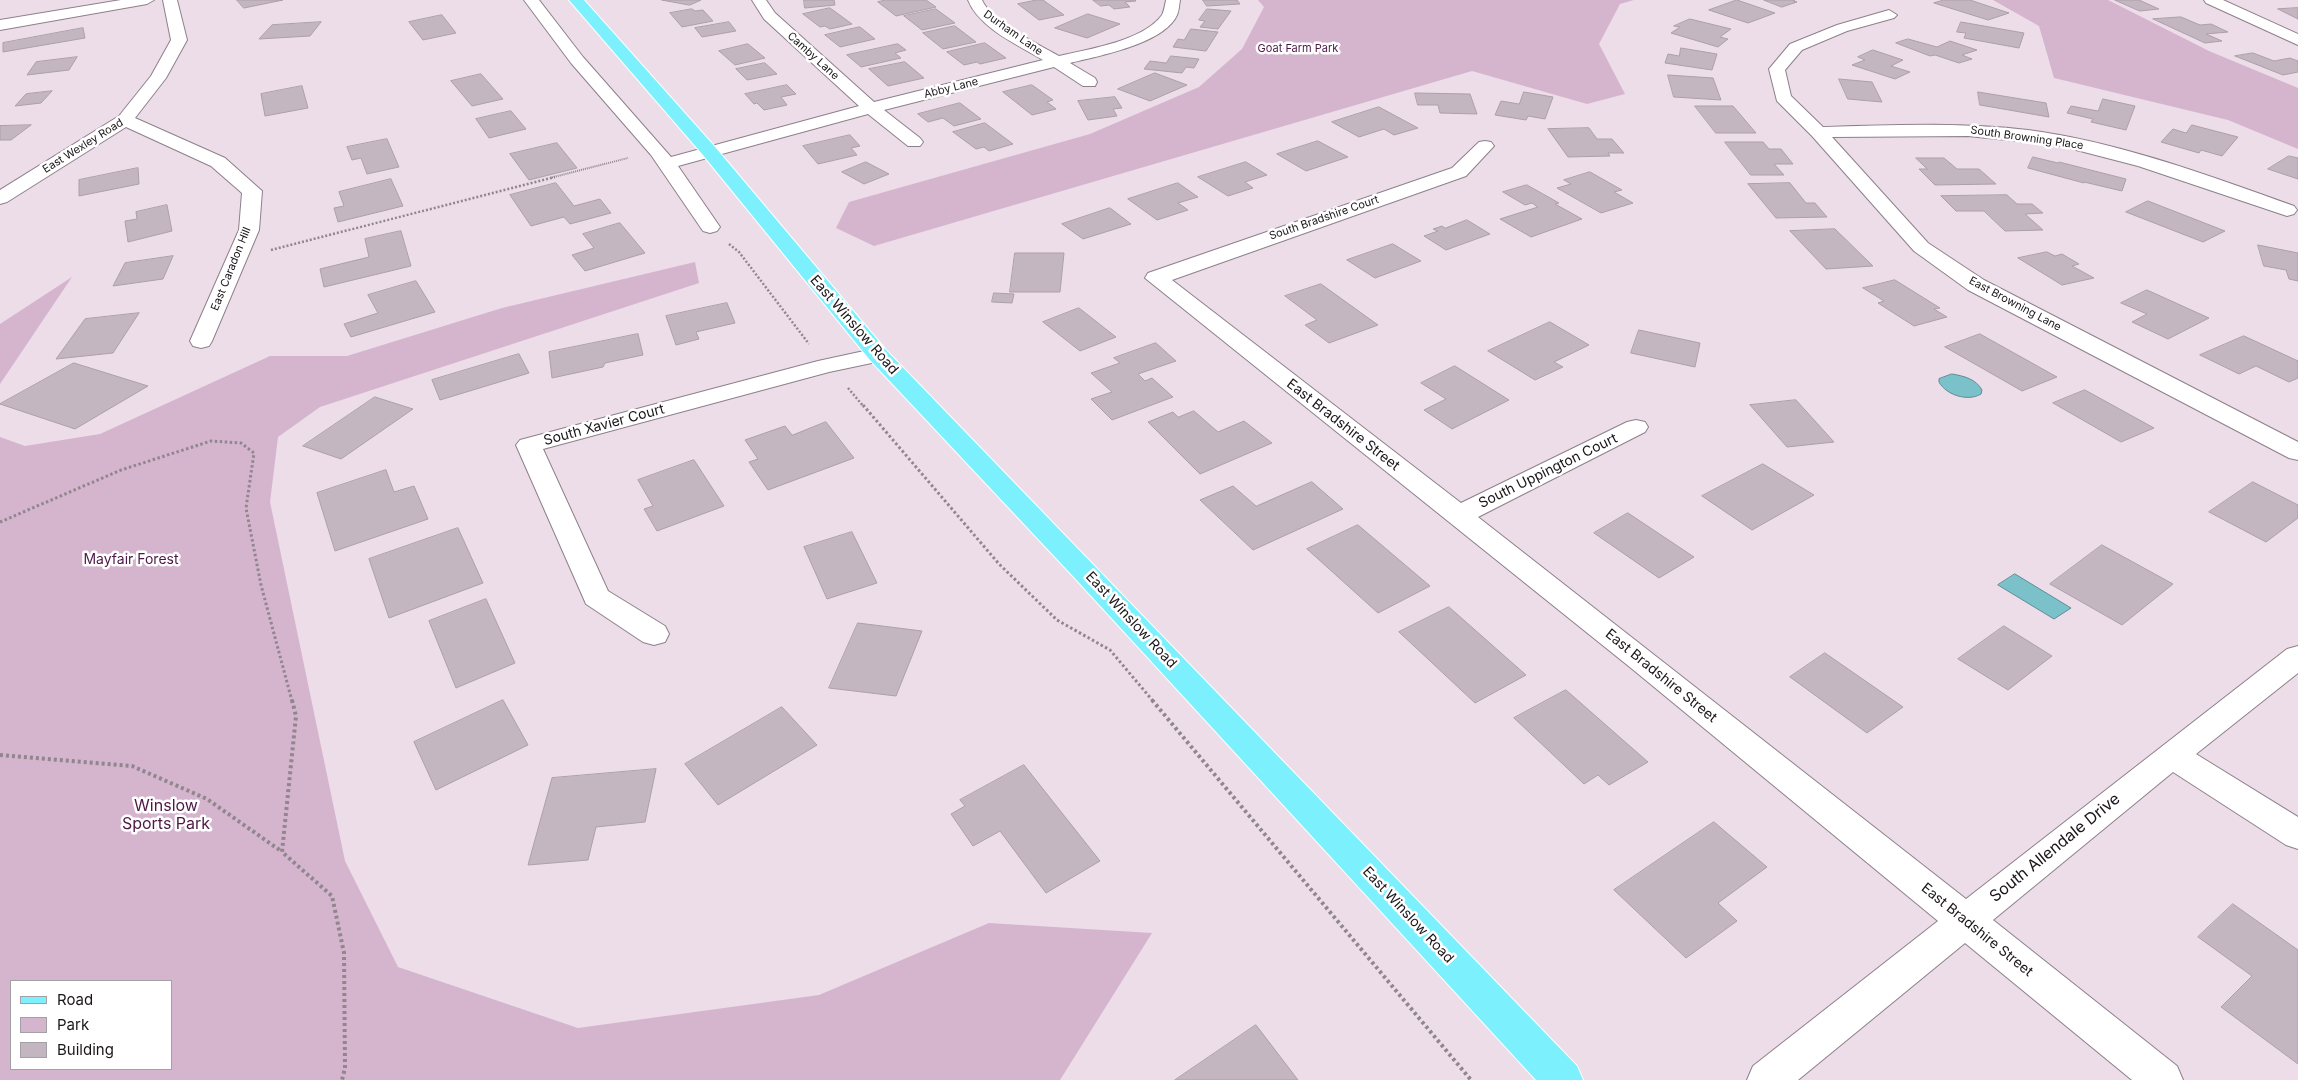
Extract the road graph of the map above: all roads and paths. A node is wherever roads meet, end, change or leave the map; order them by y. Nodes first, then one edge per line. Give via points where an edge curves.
1 (148, 0) edge
2 (170, 0) edge
3 (531, 0) edge
4 (576, 0) edge
5 (760, 0) edge
6 (975, 0) edge
7 (1173, 0) edge
8 (2211, 0) edge
9 (1889, 15) dead end
10 (0, 26) edge
11 (2298, 40) edge
12 (1055, 63) junction
13 (1089, 82) dead end
14 (871, 108) junction
15 (125, 120) junction
16 (1818, 132) junction
17 (914, 142) dead end
18 (1485, 146) dead end
19 (709, 151) junction
20 (662, 157) junction
21 (0, 198) edge
22 (2287, 210) dead end
23 (710, 227) joint
24 (237, 258) junction
25 (1156, 278) joint
26 (201, 340) dead end
27 (878, 355) junction
28 (826, 366) junction
29 (1636, 427) dead end
30 (2298, 452) edge
31 (1459, 515) junction
32 (0, 522) edge
33 (654, 634) dead end
34 (2298, 657) edge
35 (0, 755) edge
36 (2172, 755) junction
37 (2298, 835) edge
38 (282, 852) junction
39 (1966, 920) junction
40 (342, 1080) edge
41 (1471, 1080) edge
42 (1563, 1080) edge
43 (1767, 1080) edge
44 (2163, 1080) edge

1 - 10 street
2 - 15 street, East Wexley Road via 179,40 158,78
3 - 20 street via 577,60
4 - 19 main road, East Winslow Road
5 - 14 street, Camby Lane via 769,16
6 - 12 street, Durham Lane via 979,10
7 - 12 street, Abby Lane via 1170,15 1152,33
8 - 11 street
9 - 16 street, East Browning Lane via 1842,28 1796,46 1777,69 1783,97
12 - 13 street, Durham Lane
12 - 14 street, Abby Lane
14 - 17 street, Camby Lane
14 - 19 street, Abby Lane
15 - 21 street, East Wexley Road
15 - 24 street, East Caradon Hill via 218,162 252,190 249,230
16 - 22 street, South Browning Place via 1957,130 2056,140 2132,158
16 - 30 street, East Browning Lane via 1921,247 1976,285
18 - 25 street, South Bradshire Court via 1458,172
19 - 20 street
19 - 27 main road, East Winslow Road
20 - 23 street
20 - 24 path
23 - 28 path via 739,252
24 - 26 street, East Caradon Hill
25 - 31 street, East Bradshire Street
27 - 28 street, South Xavier Court
27 - 42 main road, East Winslow Road
28 - 33 street, South Xavier Court via 529,445 596,597
28 - 41 path via 840,378 999,564 1057,620 1110,650
29 - 31 street, South Uppington Court
31 - 39 street, East Bradshire Street
32 - 38 path via 121,470 210,441 241,443 254,453 246,508 261,585 296,716
34 - 36 street, South Allendale Drive
35 - 38 path via 132,766 207,799
36 - 37 street
36 - 39 street, South Allendale Drive
38 - 40 path via 332,896 344,953 345,1068
39 - 43 street, South Allendale Drive
39 - 44 street, East Bradshire Street

